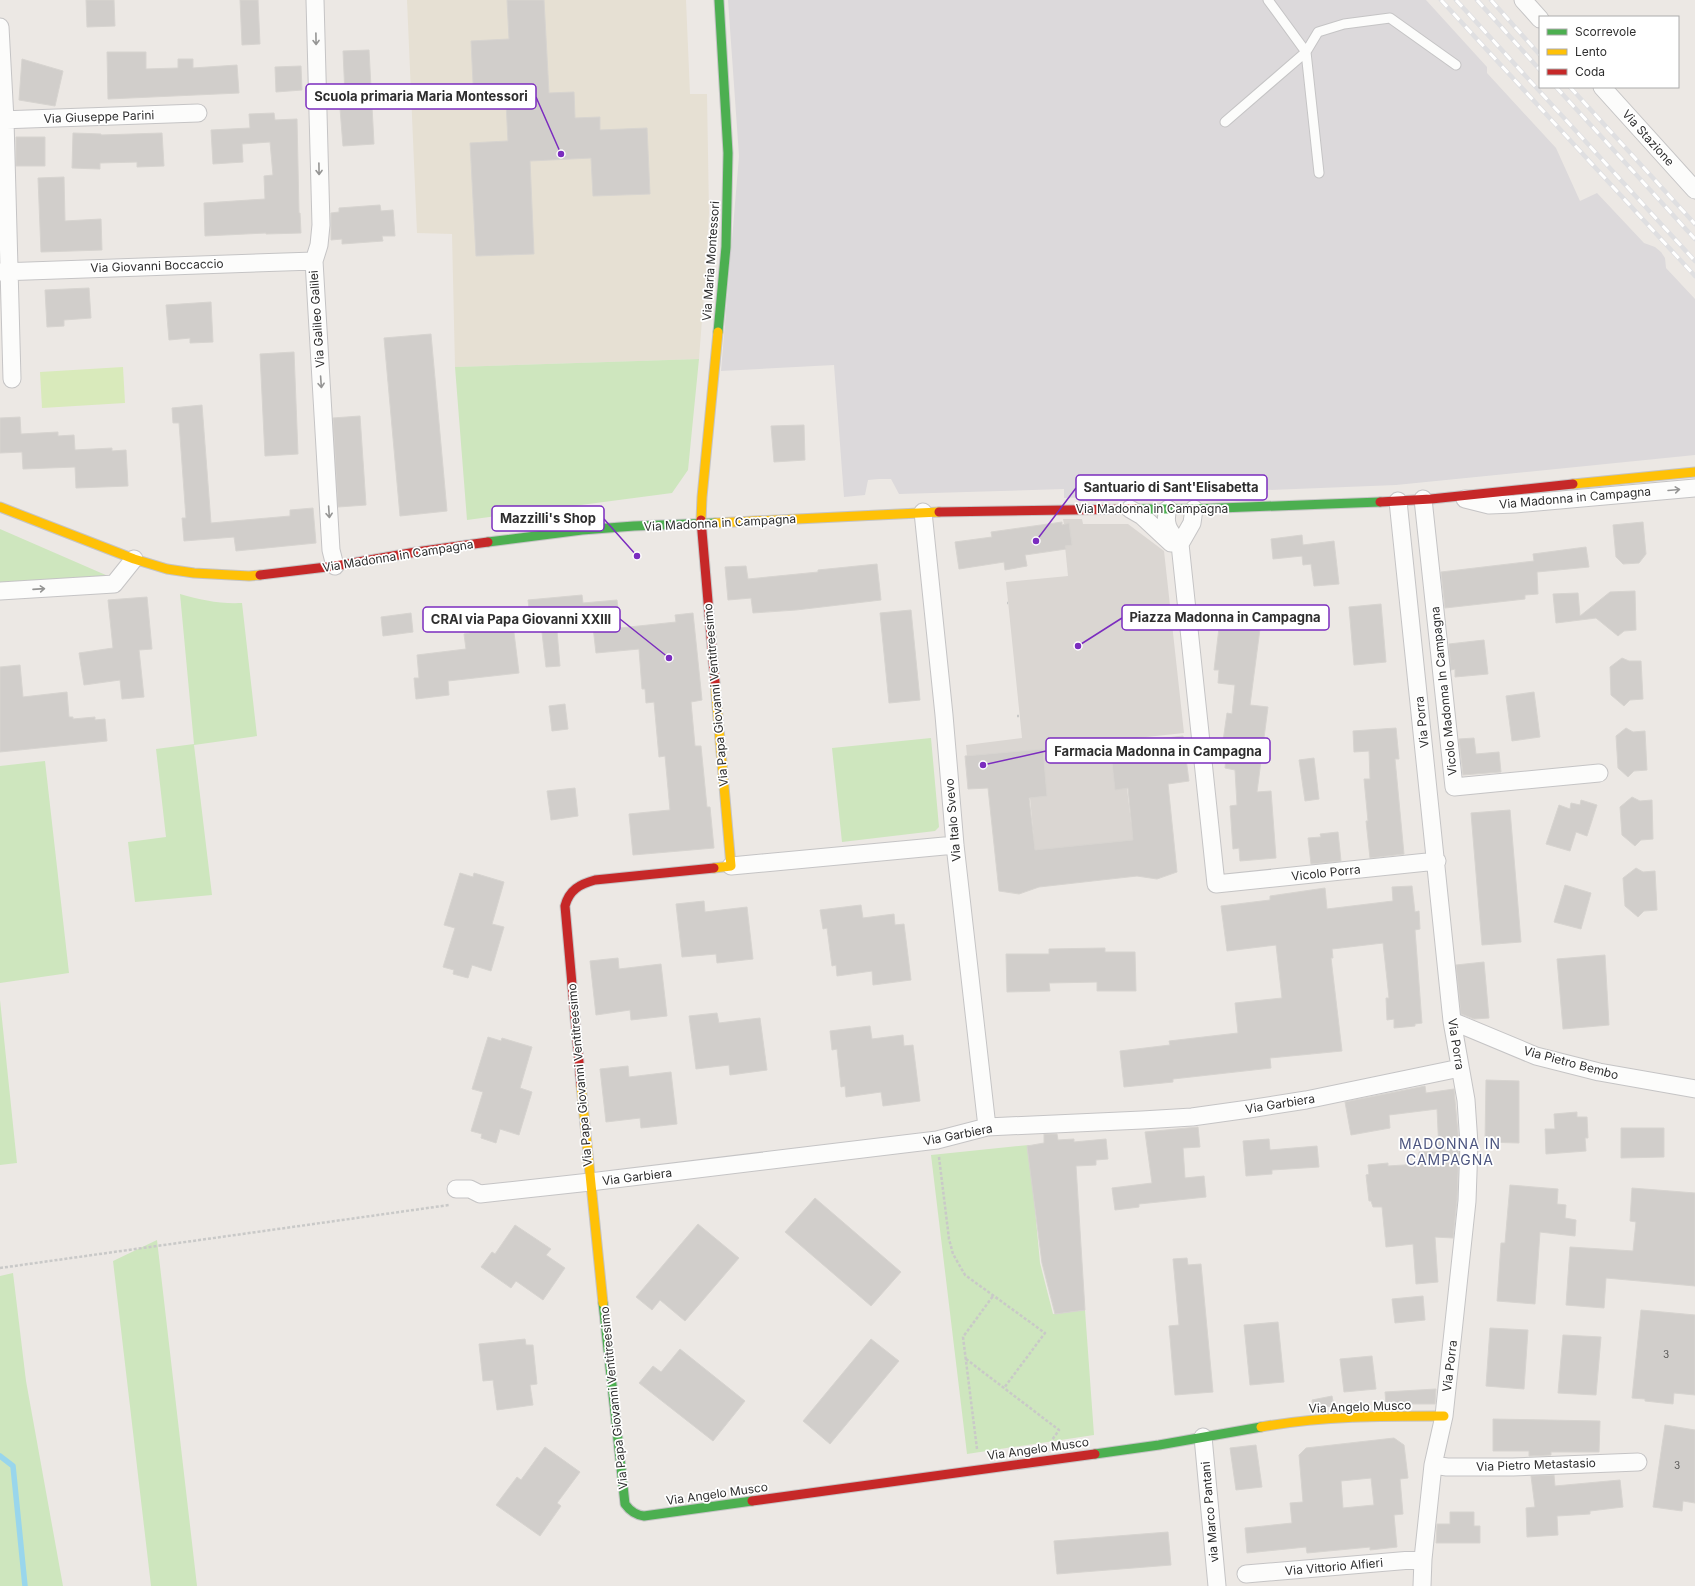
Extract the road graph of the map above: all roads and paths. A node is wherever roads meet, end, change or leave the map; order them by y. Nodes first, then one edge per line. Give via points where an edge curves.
1 (315, 0) edge
2 (719, 0) edge
3 (1268, 0) edge
4 (1523, 0) edge
5 (1539, 18) edge
6 (0, 26) edge
7 (1306, 52) junction
8 (1456, 65) dead end
9 (1603, 88) edge
10 (198, 113) dead end
11 (3, 120) edge
12 (1225, 122) dead end
13 (1318, 173) dead end
14 (1695, 190) edge
15 (314, 261) junction
16 (4, 272) edge
17 (12, 379) dead end
18 (1695, 472) edge
19 (1695, 488) edge
20 (1455, 496) junction
21 (1423, 499) junction
22 (1398, 501) junction
23 (0, 507) edge
24 (1130, 509) junction
25 (1168, 509) junction
26 (1194, 509) junction
27 (923, 512) junction
28 (701, 524) junction
29 (1181, 548) junction
30 (134, 559) junction
31 (335, 566) junction
32 (0, 591) edge
33 (1599, 773) dead end
34 (955, 845) junction
35 (1437, 861) junction
36 (731, 866) junction
37 (1452, 1021) junction
38 (1460, 1068) junction
39 (1695, 1089) edge
40 (987, 1127) junction
41 (937, 1140) junction
42 (590, 1182) junction
43 (456, 1189) joint
44 (0, 1268) edge
45 (993, 1296) junction
46 (966, 1359) junction
47 (1004, 1388) junction
48 (1444, 1416) junction
49 (1202, 1437) junction
50 (1045, 1461) junction
51 (1638, 1462) dead end
52 (1433, 1465) junction
53 (980, 1470) junction
54 (636, 1515) joint
55 (1423, 1559) junction
56 (1246, 1574) dead end
57 (1217, 1586) edge
58 (1422, 1586) edge

1 -> 15 street, Via Galileo Galilei via 321,225
2 - 28 street, Via Maria Montessori via 728,153 726,247
3 - 7 lane
4 - 5 street
6 - 11 street
7 - 8 lane via 1318,32 1344,24 1390,18
7 - 12 lane
7 - 13 lane
9 - 14 street, Via Stazione
10 - 11 street, Via Giuseppe Parini
11 - 16 street
15 - 16 street, Via Giovanni Boccaccio
15 -> 31 street, Via Galileo Galilei via 331,550
16 - 17 street
18 - 20 street, Via Madonna in Campagna
20 -> 19 street, Via Madonna in Campagna via 1489,505
20 - 21 street, Via Madonna in Campagna
21 - 22 street, Via Madonna in Campagna
21 - 33 street, Vicolo Madonna In Campagna via 1454,787
22 - 26 street, Via Madonna in Campagna
22 - 35 street, Via Porra
23 - 30 street, Via Madonna in Campagna
24 - 25 street, Via Madonna in Campagna
24 - 27 street, Via Madonna in Campagna
24 - 29 street
25 - 26 street, Via Madonna in Campagna
25 - 29 street via 1167,527
26 - 29 street via 1192,524
27 - 28 street, Via Madonna in Campagna
27 - 34 street, Via Italo Svevo
28 - 31 street, Via Madonna in Campagna via 582,530 424,551
28 - 36 street, Via Papa Giovanni Ventitreesimo
29 - 35 street, Vicolo Porra via 1216,884
30 - 31 street, Via Madonna in Campagna via 167,568 221,576 249,576
32 -> 30 street via 114,584
34 - 36 street, Via Papa Giovanni Ventitreesimo
34 - 40 street, Via Italo Svevo
35 - 37 street, Via Porra
36 - 42 street, Via Papa Giovanni Ventitreesimo via 595,880 578,886 566,898 565,914
37 - 38 street, Via Porra
37 - 39 street, Via Pietro Bembo via 1536,1056 1599,1072
38 - 40 street, Via Garbiera via 1306,1100 1192,1117
38 - 48 street, Via Porra via 1466,1100 1467,1202
40 - 41 street, Via Garbiera
41 - 42 street, Via Garbiera
41 - 45 path via 953,1254 965,1275
42 - 43 street, Via Garbiera via 480,1194 470,1189
42 - 54 street, Via Papa Giovanni Ventitreesimo via 625,1504
43 - 44 path via 456,1204
45 - 46 path via 963,1337
45 - 47 path via 1045,1333
46 - 47 path
46 - 53 path
47 - 50 path via 1059,1430 1043,1451
48 - 49 street, Via Angelo Musco via 1365,1416 1296,1422
48 - 52 street, Via Porra
49 - 50 street, Via Angelo Musco
49 - 57 street, via Marco Pantani
50 - 53 street, Via Angelo Musco
51 - 52 street, Via Pietro Metastasio via 1513,1467
52 - 55 street, Via Porra
53 - 54 street, Via Angelo Musco via 644,1516
55 - 56 street, Via Vittorio Alfieri
55 - 58 street, Via Porra

